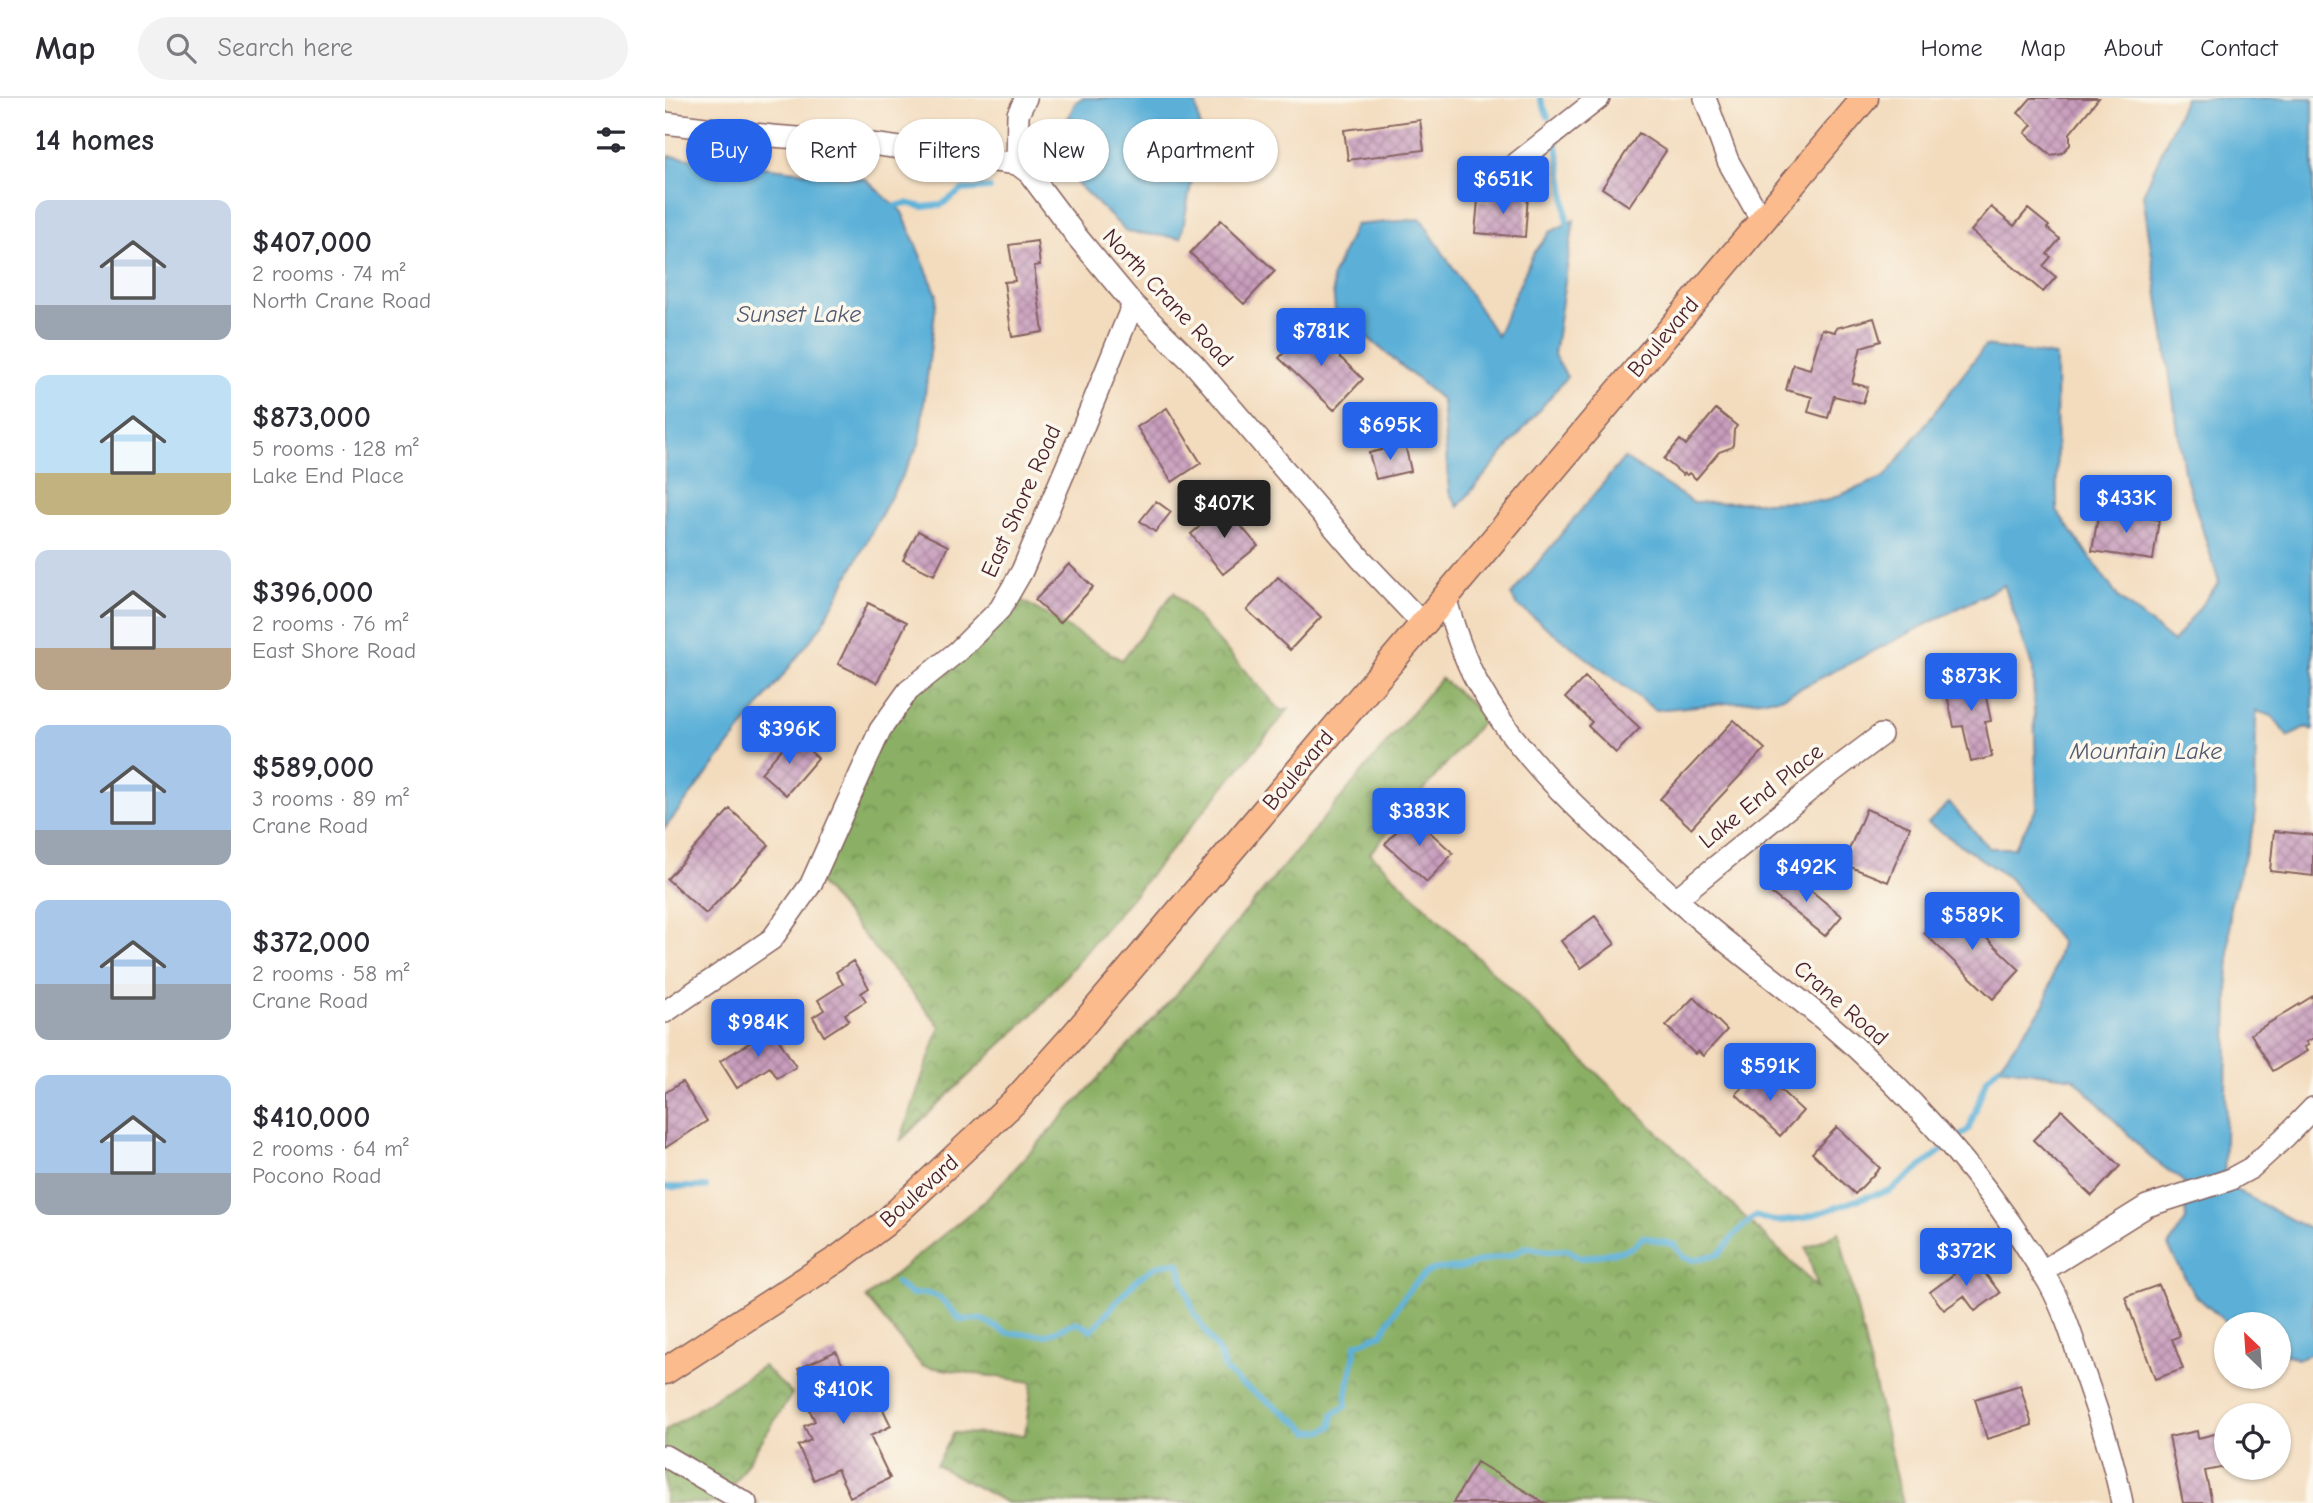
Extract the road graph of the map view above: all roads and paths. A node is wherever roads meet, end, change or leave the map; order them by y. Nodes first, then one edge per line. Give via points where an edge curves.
1 (1026, 98) edge
2 (1599, 98) edge
3 (1705, 98) edge
4 (1865, 98) edge
5 (665, 123) edge
6 (1017, 164) junction
7 (1484, 189) dead end
8 (1762, 221) junction
9 (1133, 304) junction
10 (1445, 597) junction
11 (1423, 624) junction
12 (1881, 736) dead end
13 (1676, 899) junction
14 (665, 1012) edge
15 (2313, 1108) edge
16 (2041, 1272) junction
17 (665, 1371) edge
18 (665, 1456) edge
19 (746, 1503) edge
20 (2122, 1503) edge

1 - 6 street via 1018,114
2 - 7 street
3 - 8 street via 1728,161
4 - 8 main road, Boulevard
5 - 6 street
6 - 9 street, North Crane Road
8 - 10 main road, Boulevard
9 - 11 street, North Crane Road via 1194,364 1361,559
9 - 14 street, East Shore Road via 1022,571 1000,609 908,691 880,730 811,884 772,939
10 - 11 main road, Boulevard
10 - 13 street, Crane Road via 1478,683 1528,755 1587,818
11 - 17 main road, Boulevard via 1015,1101 884,1224
12 - 13 street, Lake End Place
13 - 16 street, Crane Road via 1900,1091 2006,1216
15 - 16 street via 2251,1168 2229,1180 2147,1206
16 - 20 street, Crane Road via 2070,1331 2106,1436
18 - 19 street

